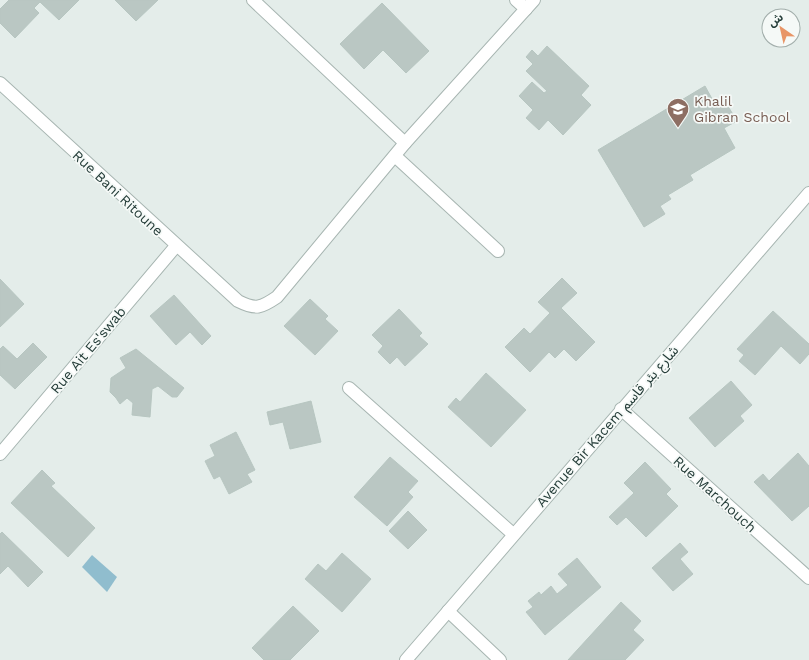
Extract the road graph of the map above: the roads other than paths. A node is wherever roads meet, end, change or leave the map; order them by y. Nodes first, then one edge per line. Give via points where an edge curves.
1 (253, 0) edge
2 (516, 0) edge
3 (530, 5) edge
4 (0, 83) edge
5 (405, 143) junction
6 (395, 156) junction
7 (809, 193) edge
8 (176, 246) junction
9 (498, 251) dead end
10 (350, 388) dead end
11 (621, 409) junction
12 (0, 454) edge
13 (512, 534) junction
14 (809, 578) edge
15 (448, 611) junction
16 (406, 660) edge
17 (500, 660) edge

1 - 5 street
2 - 3 street
3 - 5 street
4 - 8 street, Rue Bani Ritoune
5 - 6 street
6 - 8 street, Rue Bani Ritoune via 276,297 263,306 251,308 238,301
6 - 9 street
7 - 11 street, Avenue Bir Kacem شارع بئر قاسم
8 - 12 street, Rue Ait Es'swab
10 - 13 street
11 - 13 street, Avenue Bir Kacem شارع بئر قاسم
11 - 14 street, Rue Marchouch
13 - 15 street, Avenue Bir Kacem شارع بئر قاسم
15 - 16 street, Avenue Bir Kacem شارع بئر قاسم
15 - 17 street

